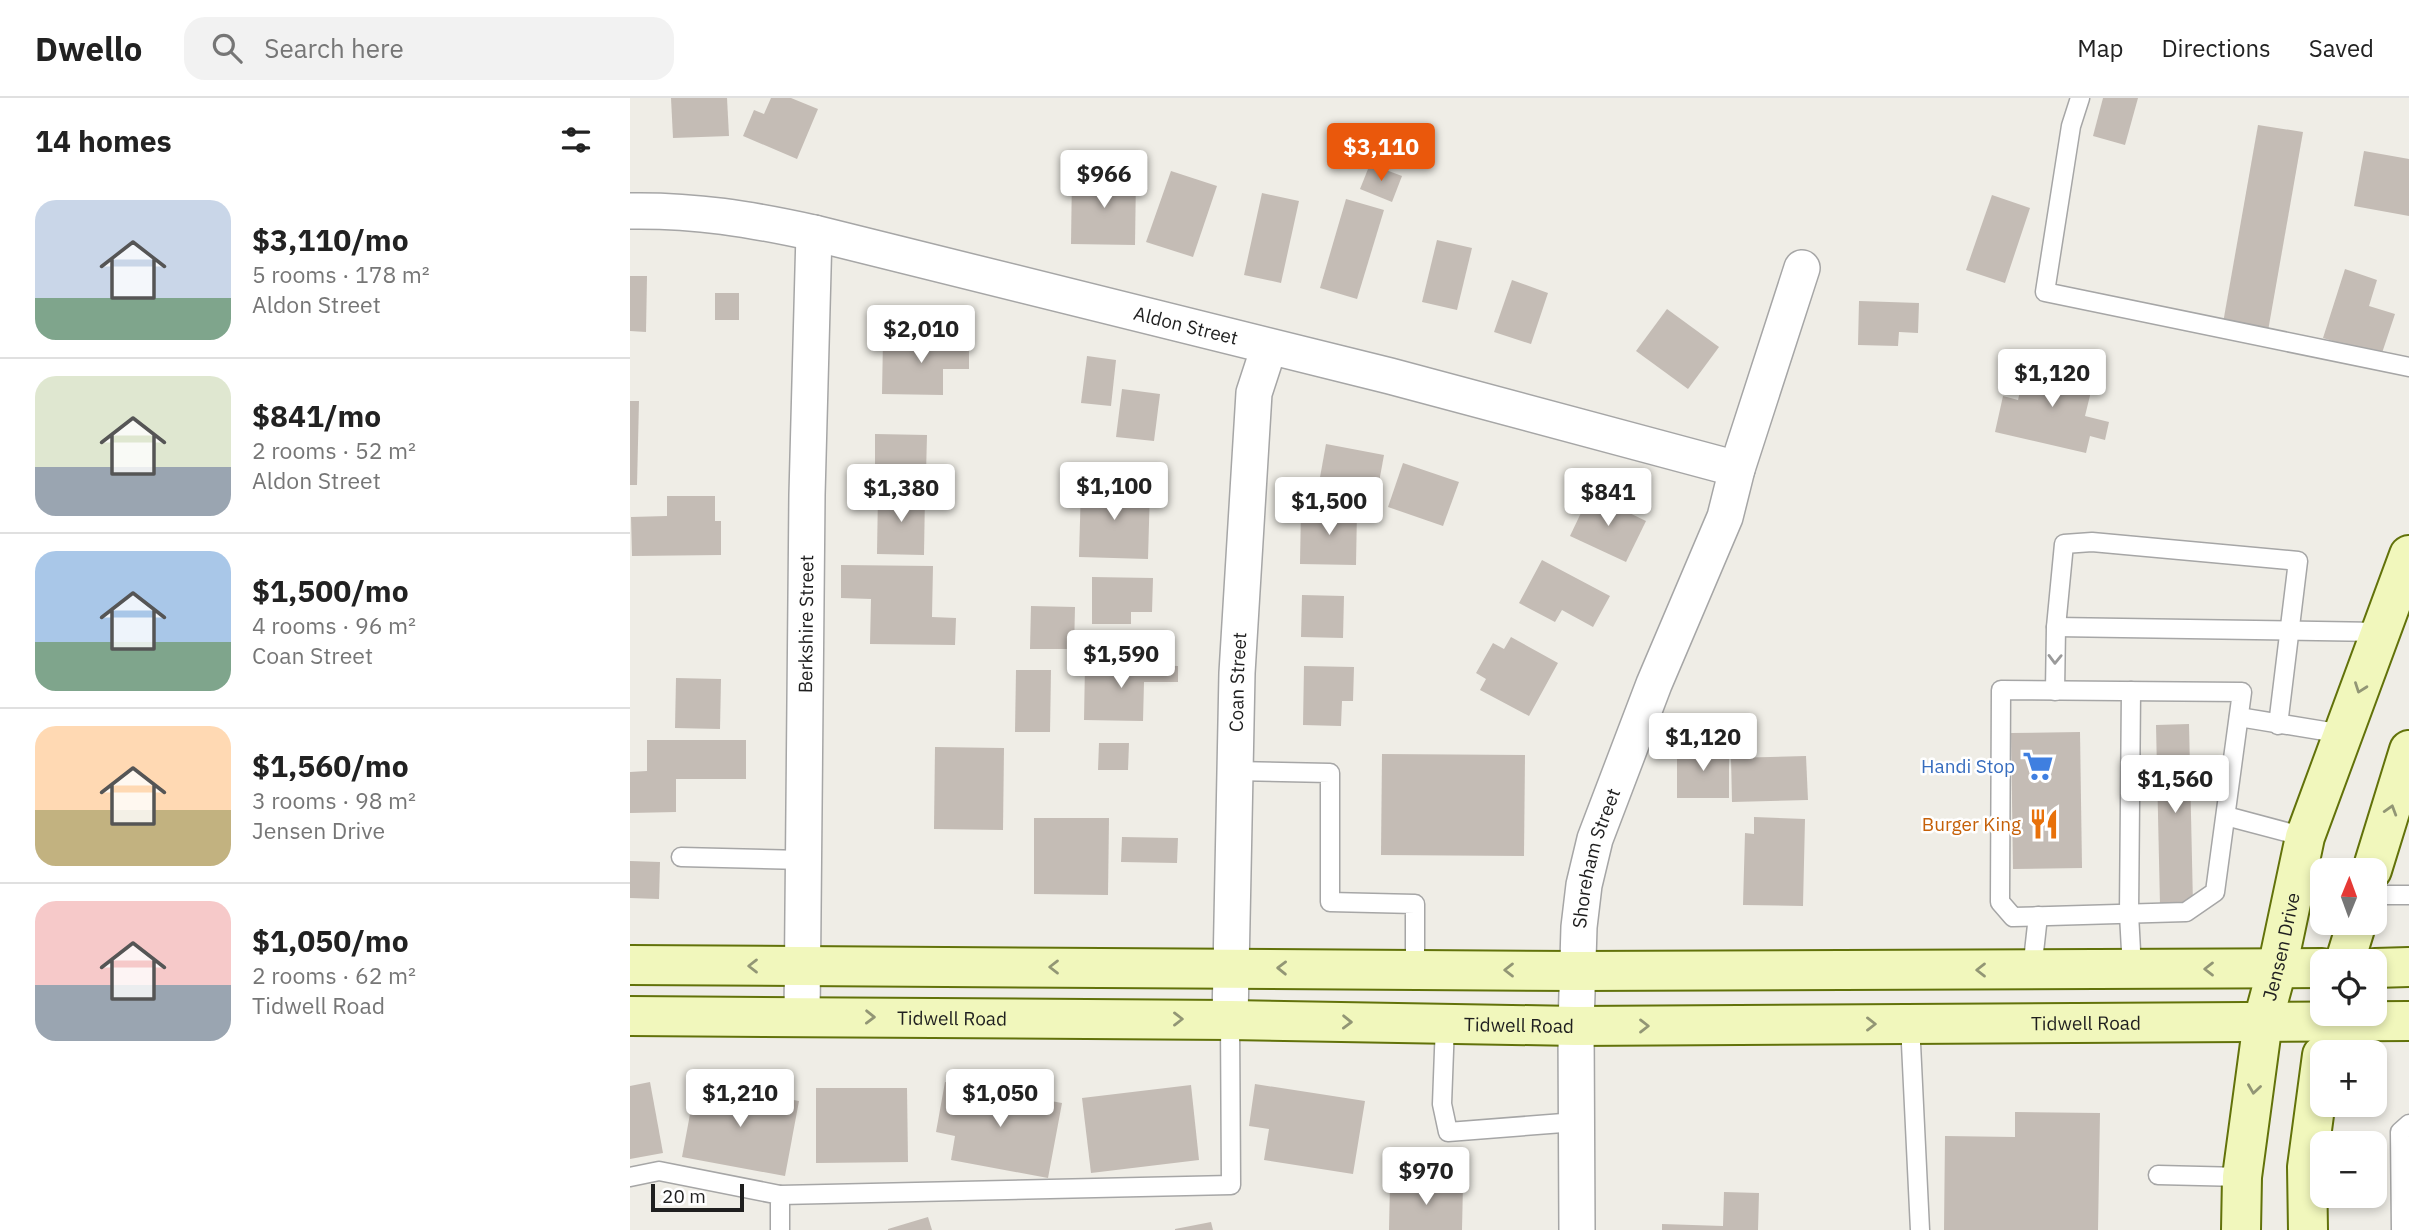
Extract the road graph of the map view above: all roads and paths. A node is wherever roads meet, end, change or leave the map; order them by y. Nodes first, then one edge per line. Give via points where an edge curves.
1 (2080, 98) edge
2 (630, 211) edge
3 (814, 233) junction
4 (1802, 268) dead end
5 (1269, 348) junction
6 (2409, 367) edge
7 (1737, 469) junction
8 (2409, 555) edge
9 (2056, 627) junction
10 (2290, 631) junction
11 (2380, 632) junction
12 (2055, 691) junction
13 (2131, 691) junction
14 (2239, 717) junction
15 (2278, 724) junction
16 (2343, 734) junction
17 (2409, 750) edge
18 (1234, 771) junction
19 (2226, 816) junction
20 (2305, 837) junction
21 (681, 857) dead end
22 (2376, 858) edge
23 (804, 860) junction
24 (2387, 895) edge
25 (2409, 895) edge
26 (2129, 914) junction
27 (2038, 916) junction
28 (630, 965) edge
29 (803, 966) junction
30 (1232, 967) junction
31 (2409, 967) edge
32 (2310, 968) edge
33 (2387, 968) edge
34 (2132, 969) junction
35 (2277, 969) junction
36 (1415, 970) junction
37 (2032, 970) junction
38 (1578, 971) junction
39 (630, 1016) edge
40 (802, 1016) junction
41 (1230, 1020) junction
42 (2263, 1021) junction
43 (2409, 1021) edge
44 (1910, 1023) junction
45 (1445, 1024) junction
46 (1576, 1026) junction
47 (2325, 1036) edge
48 (1576, 1122) junction
49 (2409, 1124) edge
50 (2158, 1175) dead end
51 (630, 1177) edge
52 (2242, 1177) junction
53 (780, 1195) junction
54 (780, 1230) edge
55 (1577, 1230) edge
56 (1920, 1230) edge
57 (2241, 1230) edge
58 (2308, 1230) edge
59 (2401, 1230) edge

1 - 6 lane via 2070,127 2045,292
2 - 3 street, Aldon Street via 677,210 746,218
3 - 5 street, Aldon Street
3 - 23 street, Berkshire Street
4 - 7 street, Shoreham Street
5 - 7 street, Aldon Street
5 - 18 street, Coan Street via 1254,393
7 - 38 street, Shoreham Street via 1725,517 1649,695 1595,839 1583,895
8 - 11 main road, Jensen Drive
9 - 10 lane
9 - 10 lane via 2064,544 2092,542 2298,561
9 -> 12 lane
10 - 11 lane
10 - 15 lane
11 -> 16 main road, Jensen Drive
12 - 13 lane
12 - 27 lane via 2001,690 2000,902 2013,917
13 - 14 lane via 2242,692
13 - 26 lane
14 - 15 lane
14 - 19 lane
15 - 16 lane
16 - 20 main road, Jensen Drive
22 -> 17 main road
18 - 30 street, Coan Street
18 - 36 lane via 1330,773 1330,902 1415,904
19 - 20 lane
19 - 26 lane via 2215,892 2186,912
20 - 35 main road, Jensen Drive
21 - 23 lane
23 - 29 street, Berkshire Street
24 - 25 lane
26 - 27 lane
26 - 34 lane
27 - 37 lane
29 -> 28 main road
30 -> 29 main road
29 - 40 street, Berkshire Street
36 -> 30 main road
30 - 41 street, Coan Street
31 - 33 main road
32 - 35 main road
35 -> 34 main road
34 - 37 main road
35 - 42 main road, Jensen Drive
38 -> 36 main road
37 -> 38 main road
38 - 46 street, Shoreham Street
39 - 40 main road, Tidwell Road
40 -> 41 main road, Tidwell Road
41 -> 45 main road, Tidwell Road
41 - 53 lane via 1231,1185
42 - 44 main road, Tidwell Road
42 - 47 main road, Tidwell Road
42 -> 52 main road, Jensen Drive
43 - 47 main road, Tidwell Road
46 -> 44 main road, Tidwell Road
44 - 56 lane
45 - 46 main road, Tidwell Road
45 - 48 lane via 1442,1104 1448,1132
46 - 48 street, Shoreham Street
47 - 58 main road via 2307,1167
48 - 55 street, Shoreham Street
49 - 59 lane via 2400,1132
50 - 52 lane
51 - 53 lane via 659,1171
52 - 57 main road, Jensen Drive
53 - 54 lane

